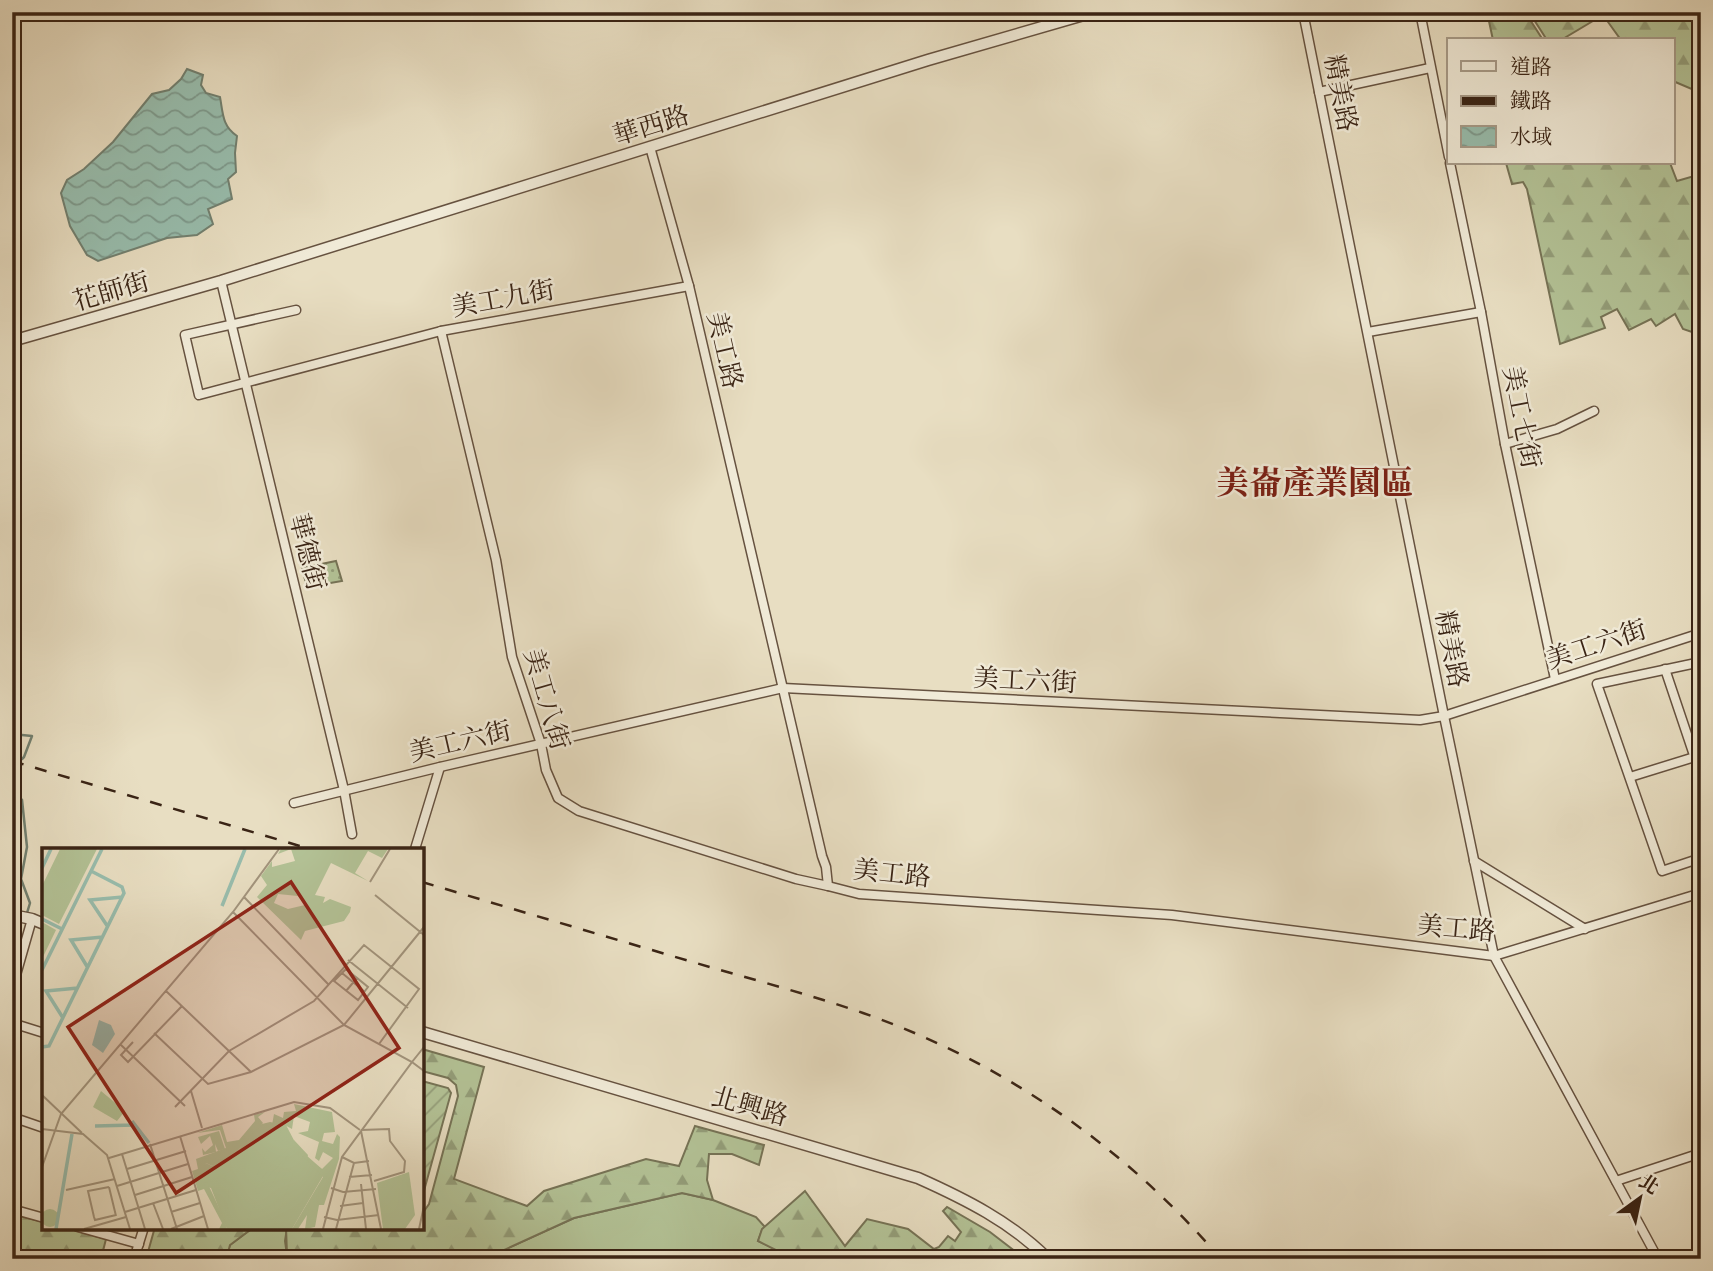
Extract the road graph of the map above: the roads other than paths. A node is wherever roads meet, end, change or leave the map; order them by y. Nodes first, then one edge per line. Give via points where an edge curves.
1 (1094, 12) edge
2 (1303, 12) edge
3 (1420, 12) edge
4 (1430, 68) junction
5 (1319, 92) junction
6 (650, 147) junction
7 (1447, 148) edge
8 (1450, 164) edge
9 (221, 281) junction
10 (688, 286) junction
11 (296, 310) dead end
12 (1481, 312) junction
13 (232, 323) junction
14 (441, 331) junction
15 (1368, 332) junction
16 (12, 341) edge
17 (246, 383) junction
18 (1594, 411) dead end
19 (1504, 444) junction
20 (1701, 633) edge
21 (1701, 662) edge
22 (1665, 668) junction
23 (1555, 679) junction
24 (783, 688) junction
25 (1444, 716) junction
26 (541, 744) junction
27 (1698, 756) edge
28 (440, 767) junction
29 (1701, 776) edge
30 (1630, 777) junction
31 (344, 790) junction
32 (294, 803) dead end
33 (352, 834) dead end
34 (415, 848) edge
35 (1701, 858) edge
36 (1475, 861) junction
37 (828, 886) junction
38 (1701, 893) edge
39 (12, 915) edge
40 (32, 919) junction
41 (42, 922) edge
42 (1586, 929) junction
43 (1494, 956) junction
44 (12, 989) edge
45 (12, 1023) edge
46 (42, 1032) edge
47 (424, 1033) edge
48 (12, 1117) edge
49 (42, 1127) edge
50 (1701, 1153) edge
51 (1616, 1181) junction
52 (12, 1209) edge
53 (42, 1217) edge
54 (85, 1229) edge
55 (143, 1229) edge
56 (139, 1244) junction
57 (134, 1259) edge
58 (1048, 1259) edge
59 (1658, 1259) edge

1 - 6 street, 華西路
2 - 5 street, 精美路
3 - 4 street
4 - 5 street
4 - 7 street
5 - 15 street, 精美路
6 - 9 street, 華西路
6 - 10 street, 美工路
8 - 12 street, 美工七街
9 - 13 street, 華德街
9 - 16 street, 花師街
10 - 14 street, 美工九街
10 - 24 street, 美工路
11 - 13 street
12 - 15 street
12 - 19 street, 美工七街
13 - 17 street, 華德街
13 - 17 street, 美工九街 via 185,335 199,395
14 - 17 street, 美工九街
14 - 26 street, 美工八街 via 495,560 512,657
15 - 25 street, 精美路
17 - 31 street, 華德街
18 - 19 street via 1557,429
19 - 23 street, 美工七街
20 - 23 street, 美工六街
21 - 22 street
22 - 27 street
22 - 30 street via 1597,684
23 - 25 street, 美工六街
24 - 25 street, 美工六街 via 1406,720
24 - 26 street, 美工六街
24 - 37 street, 美工路
25 - 36 street, 精美路
26 - 28 street, 美工六街
26 - 37 street, 美工八街 via 558,798 579,811
27 - 29 street
27 - 30 street
28 - 31 street, 美工六街
28 - 34 street
30 - 35 street via 1662,871
31 - 32 street, 美工六街
31 - 33 street, 華德街
36 - 42 street
36 - 43 street, 精美路
37 - 43 street, 美工路 via 859,894 1172,915
38 - 42 street, 美工路
39 - 40 street
40 - 41 street
40 - 44 street
42 - 43 street, 美工路
43 - 51 street, 精美路
45 - 46 street
47 - 58 street, 北興路 via 918,1178 1001,1220
48 - 49 street
50 - 51 street
51 - 59 street, 精美路
52 - 53 street
54 - 56 street
55 - 56 street
56 - 57 street

